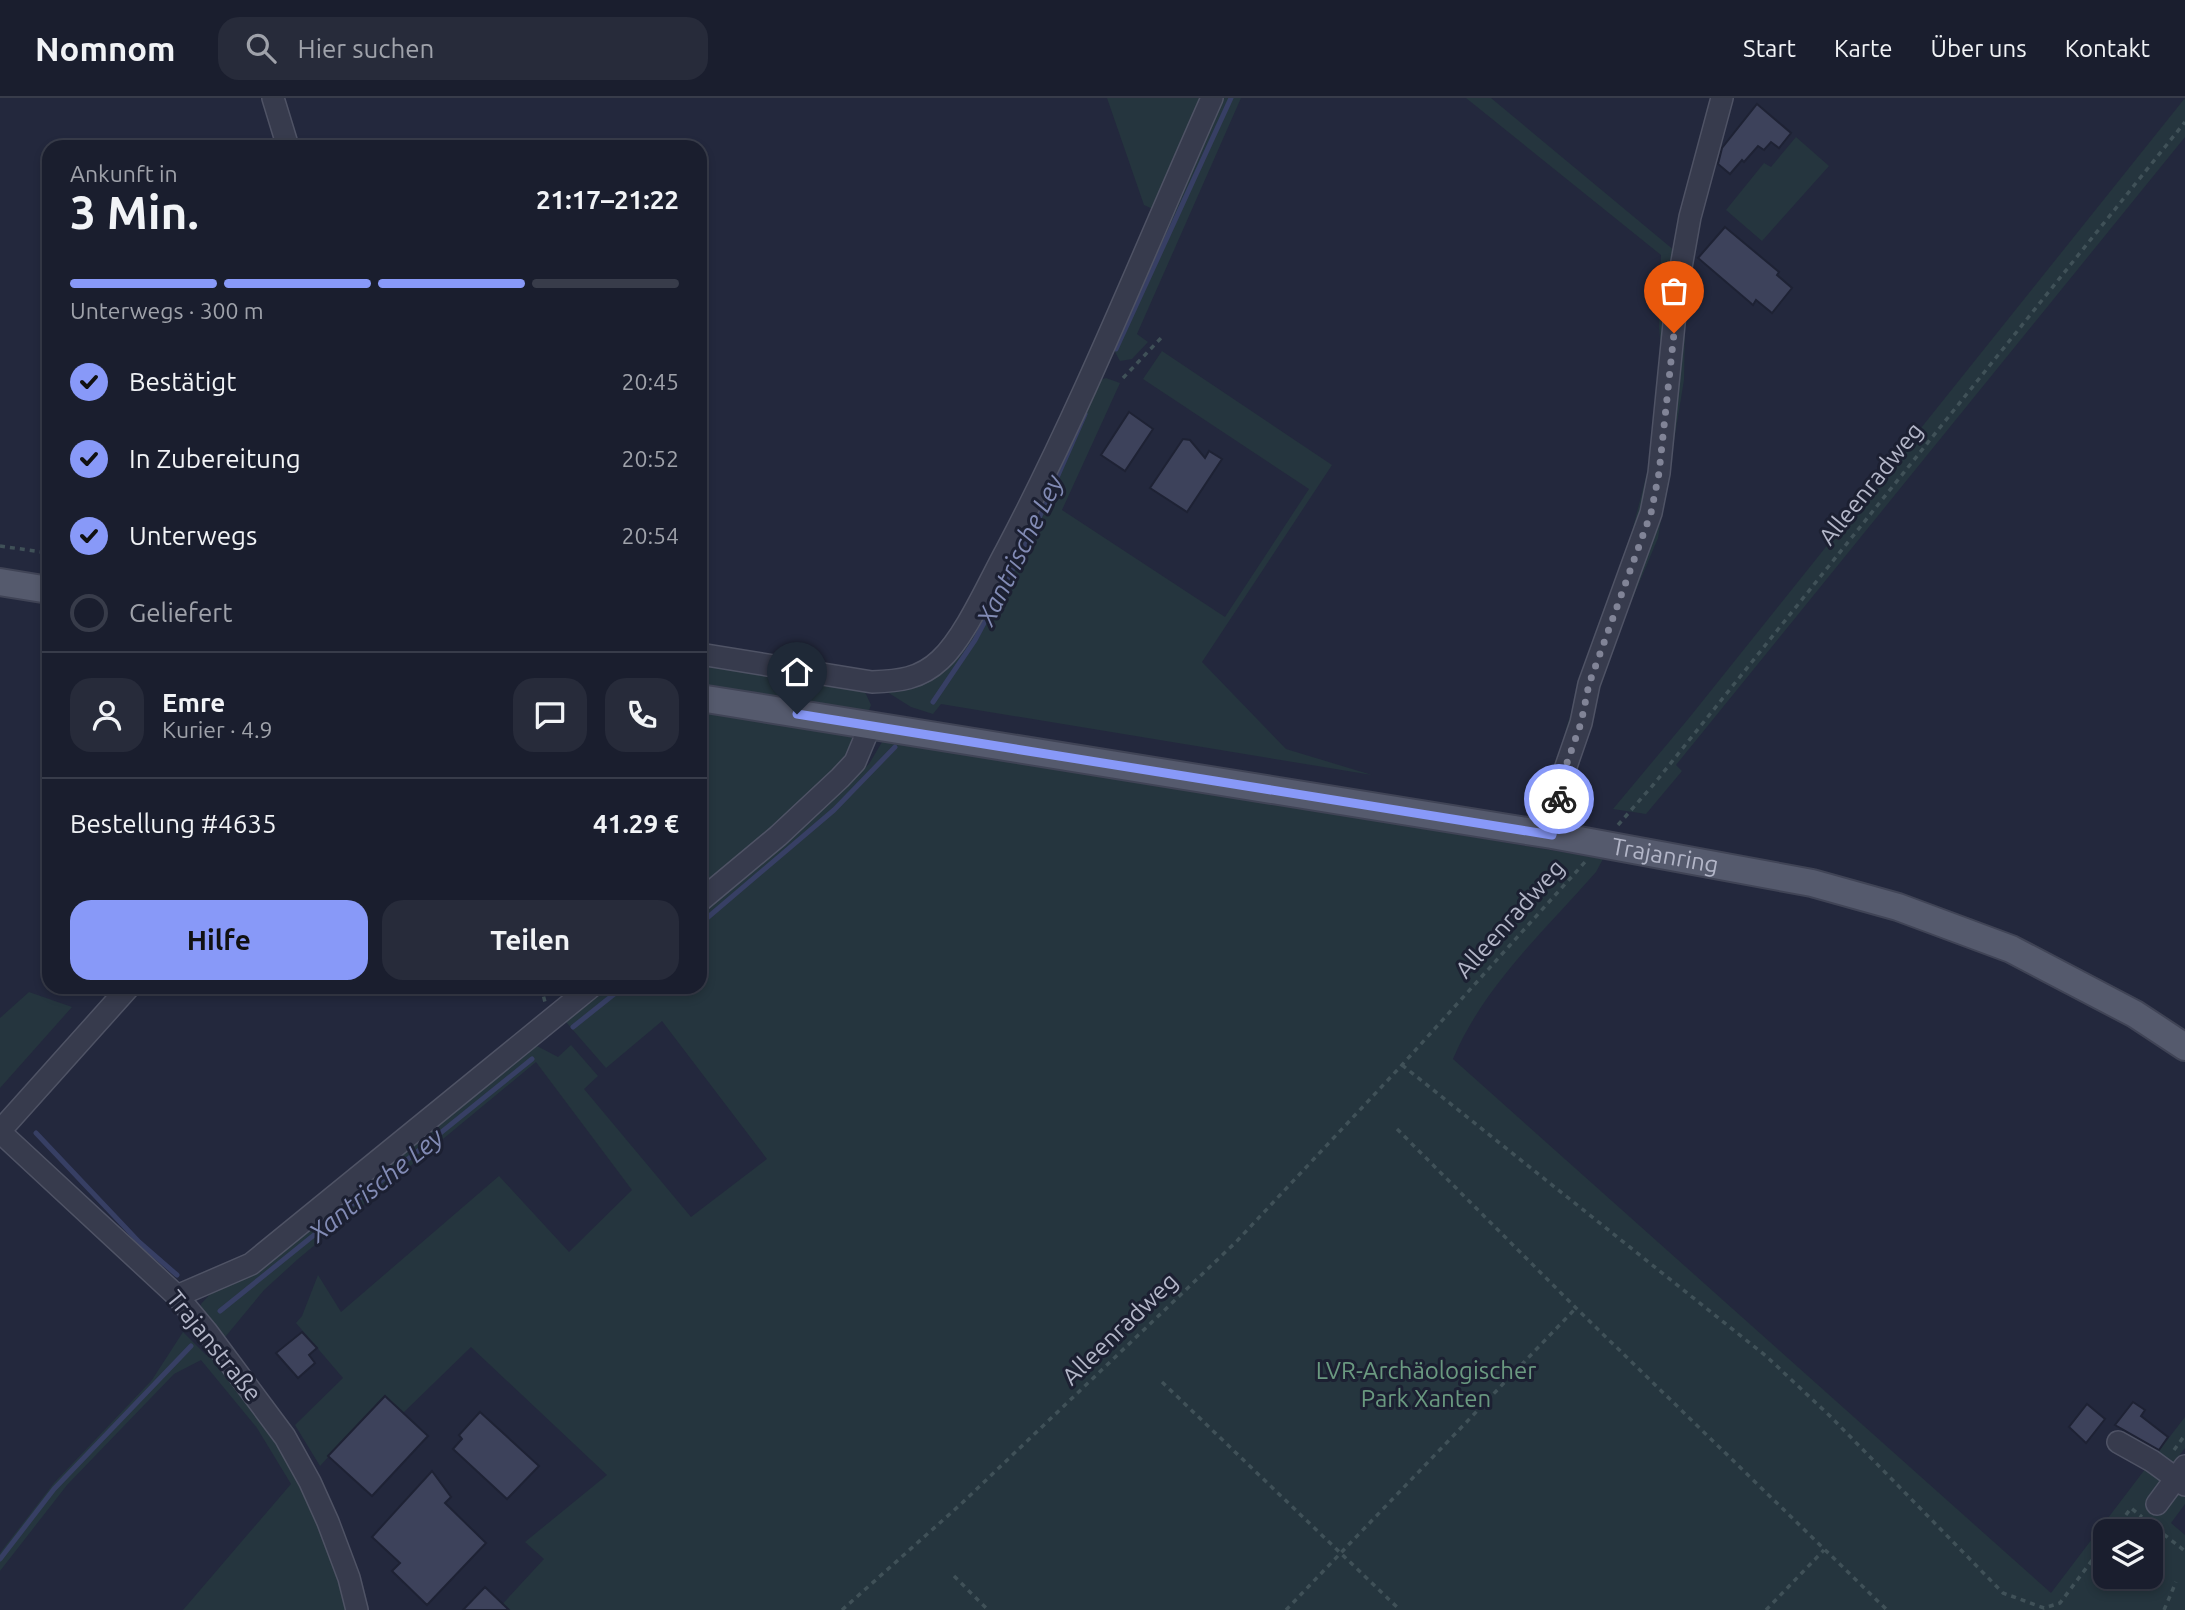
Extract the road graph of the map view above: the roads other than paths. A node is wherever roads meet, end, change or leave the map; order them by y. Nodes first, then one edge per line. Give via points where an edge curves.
1 (273, 98) edge
2 (1212, 98) edge
3 (1722, 98) edge
4 (286, 140) edge
5 (0, 582) edge
6 (42, 589) edge
7 (707, 655) edge
8 (707, 699) edge
9 (870, 726) junction
10 (1552, 835) junction
11 (707, 895) edge
12 (123, 994) edge
13 (582, 994) edge
14 (2185, 1047) edge
15 (0, 1132) edge
16 (177, 1296) junction
17 (2118, 1441) dead end
18 (2182, 1476) edge
19 (2157, 1504) dead end
20 (357, 1610) edge

1 - 4 street
2 - 7 street via 1031,503 970,619 943,657 914,678 872,682
3 - 10 street via 1690,217 1678,284 1651,513 1589,684 1561,780
5 - 6 main road
8 - 9 main road, Trajanring
9 - 10 main road, Trajanring
9 - 11 street via 855,762 840,778
10 - 14 main road, Trajanring via 1812,883 1898,906 2011,949 2077,981
12 - 15 street
13 - 16 street via 251,1264
15 - 16 street, Trajanstraße
16 - 20 street, Trajanstraße via 285,1437 328,1522
17 - 18 street
18 - 19 street

